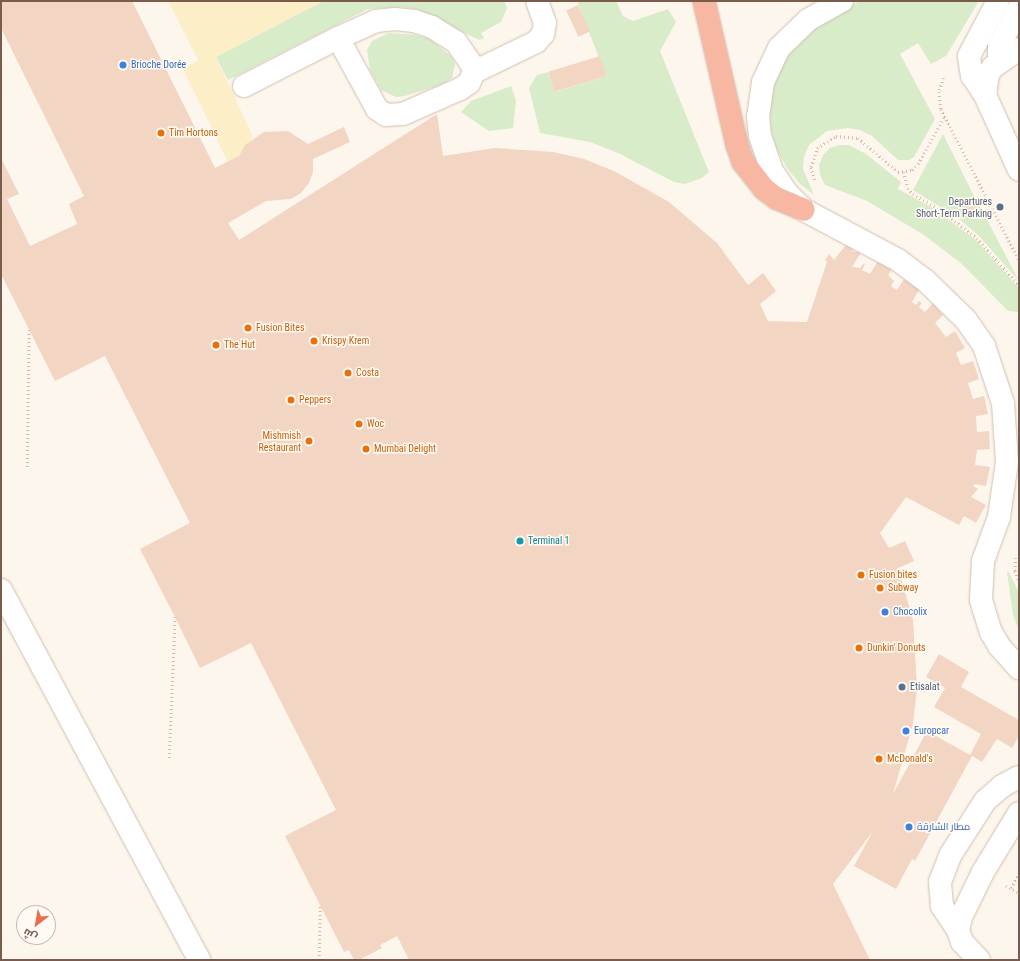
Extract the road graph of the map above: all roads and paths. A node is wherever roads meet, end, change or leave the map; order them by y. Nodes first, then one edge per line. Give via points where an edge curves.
1 (537, 1) edge
2 (704, 1) edge
3 (842, 1) edge
4 (998, 1) edge
5 (1019, 8) edge
6 (338, 38) junction
7 (1019, 49) edge
8 (999, 61) junction
9 (474, 72) junction
10 (244, 86) dead end
11 (985, 95) junction
12 (944, 117) dead end
13 (1019, 170) edge
14 (904, 172) junction
15 (816, 184) dead end
16 (804, 210) junction
17 (1019, 285) edge
18 (29, 330) dead end
19 (27, 467) dead end
20 (1016, 558) dead end
21 (1019, 581) edge
22 (1, 590) edge
23 (174, 618) dead end
24 (1019, 668) edge
25 (169, 758) dead end
26 (1019, 777) edge
27 (1019, 813) edge
28 (1019, 873) edge
29 (1011, 888) dead end
30 (320, 906) dead end
31 (958, 930) junction
32 (199, 960) edge
33 (319, 960) edge
34 (979, 960) edge

1 - 9 street via 545,23 536,42
2 - 16 highway via 743,162 764,189 783,202
3 - 16 street via 808,20 780,48 769,65 759,100 760,136 765,154 786,192
4 - 11 street via 969,56 972,76
5 - 8 street via 999,46
6 - 9 street via 376,21 414,21 432,27 456,42 469,59
6 - 9 street via 371,100 377,109 386,115 403,114 460,89 470,83
6 - 10 street
7 - 8 street
8 - 11 street via 988,74
11 - 13 street via 988,107
12 - 14 path via 918,164
14 - 15 path via 893,169 867,143 858,138 836,136 817,148 812,158 811,167
14 - 17 path via 908,188 914,194 939,209 977,238
16 - 24 street via 898,260 925,280 966,320 984,346 1003,403 1007,462 998,516 983,561 981,600 991,632 999,646
18 - 19 path
20 - 21 path via 1015,571
22 - 32 street
23 - 25 path
26 - 31 street via 1002,786 985,801 951,854 940,882 942,906
27 - 31 street via 965,906
28 - 29 path
30 - 33 path
31 - 34 street via 962,942

